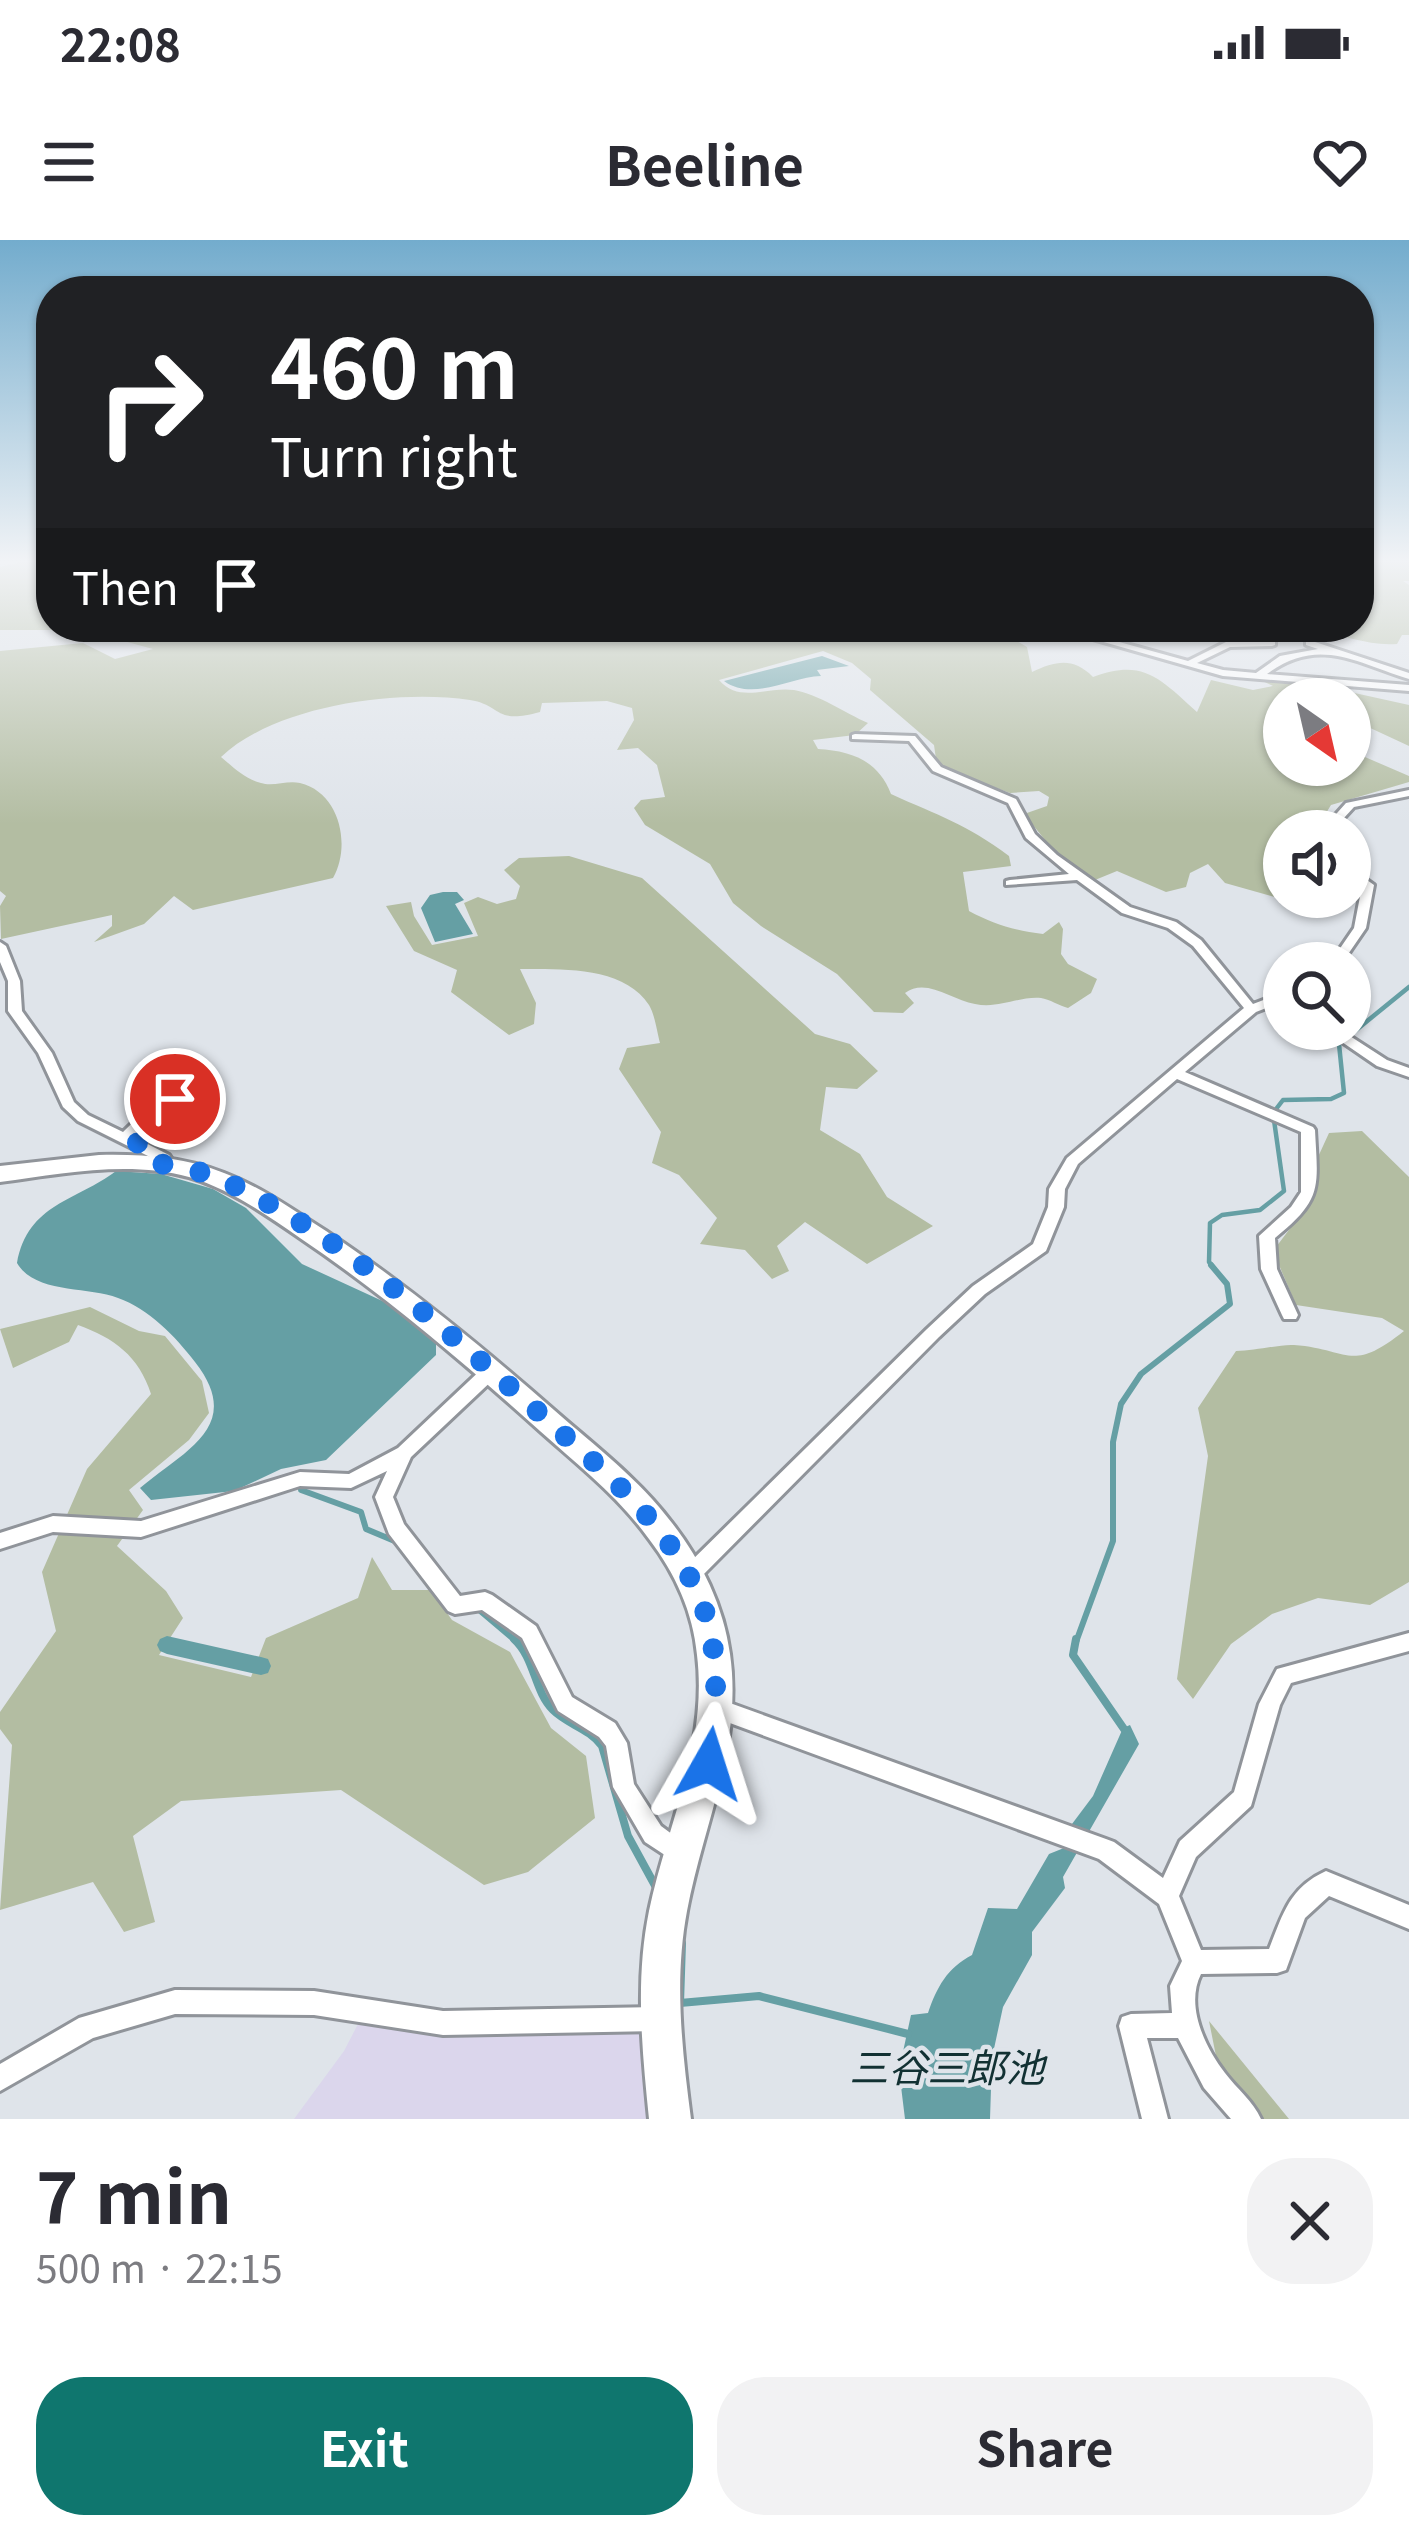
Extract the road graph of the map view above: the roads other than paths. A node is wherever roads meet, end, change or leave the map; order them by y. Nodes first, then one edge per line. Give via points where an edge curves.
1 (1133, 649) edge
2 (1219, 649) edge
3 (1324, 649) edge
4 (1328, 650) junction
5 (1189, 664) junction
6 (1258, 676) junction
7 (1409, 676) edge
8 (1409, 688) edge
9 (855, 737) dead end
10 (1409, 793) edge
11 (1345, 810) edge
12 (1082, 876) junction
13 (1010, 884) dead end
14 (0, 946) edge
15 (1263, 1005) edge
16 (1251, 1009) junction
17 (1367, 1050) edge
18 (1176, 1072) junction
19 (1409, 1073) edge
20 (208, 1100) dead end
21 (127, 1137) junction
22 (162, 1164) junction
23 (4, 1176) edge
24 (1290, 1315) dead end
25 (491, 1370) junction
26 (404, 1453) junction
27 (0, 1541) edge
28 (689, 1576) junction
29 (1409, 1642) edge
30 (716, 1708) junction
31 (682, 1856) junction
32 (1167, 1896) junction
33 (1409, 1917) edge
34 (1194, 1962) junction
35 (661, 2018) junction
36 (1185, 2025) junction
37 (0, 2078) edge
38 (670, 2119) edge
39 (1155, 2119) edge
40 (1247, 2119) edge

1 - 5 street
2 - 5 street
3 - 4 street
4 - 6 street via 1283,658
4 - 7 street
5 - 6 street
6 - 8 street
9 - 12 street via 912,738 937,770 1012,801 1030,836
10 - 11 street
12 - 13 street
12 - 16 street via 1126,910 1197,943
14 - 21 street via 15,1011 68,1104
15 - 16 street
16 - 18 street
17 - 19 street
18 - 24 street via 1308,1130 1306,1206 1267,1236 1269,1269
18 - 28 street via 1072,1161 1040,1246 948,1318
20 - 21 street via 162,1102
21 - 22 street
22 - 23 main road
22 - 25 main road via 217,1178 276,1210 410,1301
25 - 26 street
25 - 28 main road via 629,1495
26 - 27 street via 351,1481 300,1479 141,1529 53,1524
26 - 31 street via 384,1497 396,1528 455,1605 485,1600 529,1631 565,1704 616,1743 624,1786 653,1834
28 - 30 main road via 708,1624
29 - 32 street via 1284,1676 1243,1798 1188,1849
30 - 31 main road
30 - 32 street via 1106,1850
31 - 35 main road via 662,1945
32 - 34 street
33 - 34 street via 1326,1883 1296,1910 1277,1961
34 - 36 street via 1182,1986
35 - 37 street via 443,2023 314,2003 175,2002 88,2027
35 - 38 main road
36 - 39 street via 1131,2026
36 - 40 street via 1213,2079

